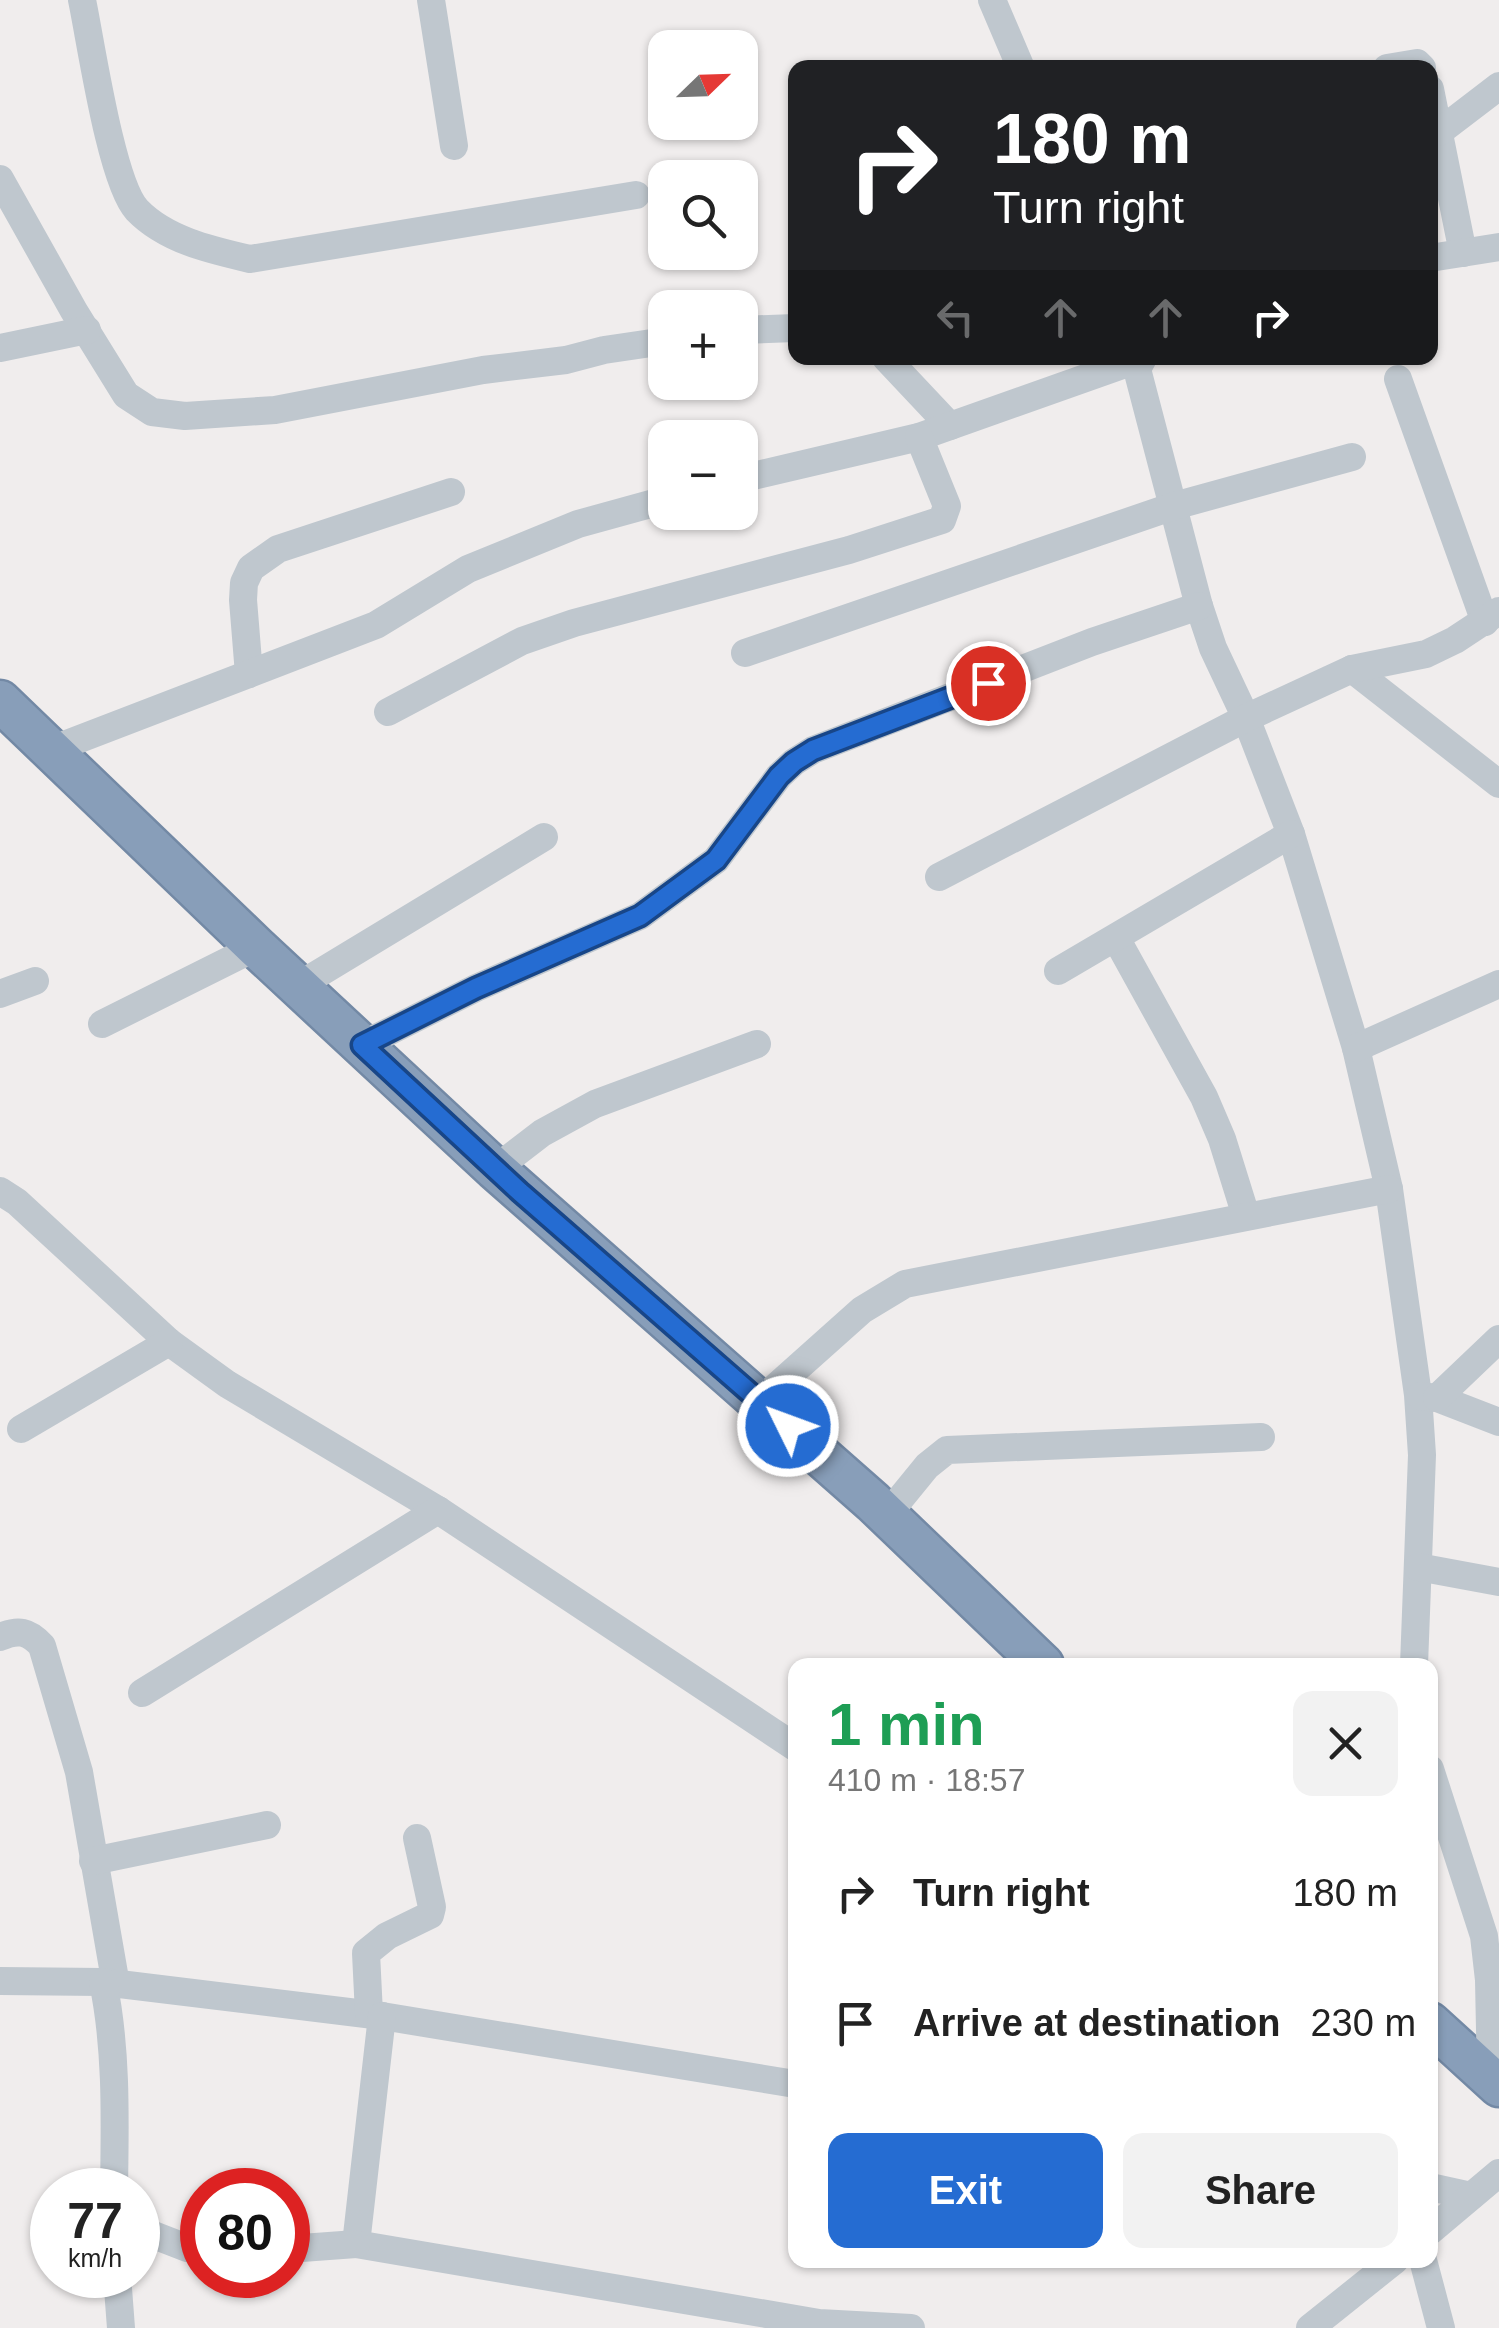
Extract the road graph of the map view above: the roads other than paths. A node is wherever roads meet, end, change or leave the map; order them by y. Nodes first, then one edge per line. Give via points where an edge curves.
1 (82, 0) edge
2 (431, 0) edge
3 (992, 0) edge
4 (1017, 60) edge
5 (1499, 86) edge
6 (1438, 127) edge
7 (1439, 132) junction
8 (454, 146) dead end
9 (0, 180) edge
10 (636, 195) dead end
11 (1499, 248) edge
12 (1463, 253) junction
13 (1438, 257) edge
14 (788, 328) edge
15 (758, 329) edge
16 (87, 330) junction
17 (648, 344) edge
18 (0, 348) edge
19 (893, 365) edge
20 (1122, 365) edge
21 (1139, 365) edge
22 (1398, 379) dead end
23 (950, 426) junction
24 (918, 437) junction
25 (1352, 456) dead end
26 (758, 475) edge
27 (450, 492) dead end
28 (648, 505) edge
29 (1174, 506) junction
30 (1198, 606) junction
31 (1492, 616) edge
32 (745, 653) dead end
33 (1352, 669) junction
34 (249, 674) junction
35 (388, 712) dead end
36 (6, 717) edge
37 (1246, 718) junction
38 (51, 750) junction
39 (1499, 784) edge
40 (1291, 834) junction
41 (544, 837) dead end
42 (939, 876) dead end
43 (1116, 938) junction
44 (256, 948) junction
45 (1058, 971) dead end
46 (35, 981) dead end
47 (1499, 984) edge
48 (298, 986) junction
49 (0, 994) edge
50 (102, 1024) dead end
51 (757, 1044) dead end
52 (362, 1045) junction
53 (1356, 1048) junction
54 (495, 1169) junction
55 (1389, 1189) junction
56 (0, 1191) edge
57 (1246, 1216) junction
58 (1499, 1339) edge
59 (169, 1342) junction
60 (1427, 1397) junction
61 (760, 1401) junction
62 (1499, 1422) edge
63 (20, 1430) dead end
64 (1261, 1437) dead end
65 (438, 1510) junction
66 (887, 1516) junction
67 (1418, 1567) junction
68 (1499, 1582) edge
69 (0, 1637) edge
70 (1036, 1658) edge
71 (1414, 1658) edge
72 (142, 1693) dead end
73 (788, 1742) edge
74 (1438, 1794) edge
75 (267, 1825) dead end
76 (417, 1838) dead end
77 (94, 1861) junction
78 (0, 1980) edge
79 (110, 1983) junction
80 (376, 2015) junction
81 (1438, 2030) edge
82 (1495, 2082) edge
83 (788, 2083) edge
84 (114, 2168) edge
85 (1499, 2174) edge
86 (1438, 2188) edge
87 (1471, 2196) junction
88 (1438, 2224) edge
89 (356, 2244) junction
90 (310, 2247) edge
91 (1384, 2268) edge
92 (1425, 2268) edge
93 (119, 2298) edge
94 (820, 2325) edge
95 (1313, 2327) edge
96 (121, 2328) edge
97 (912, 2328) edge
98 (1441, 2328) edge

1 - 10 street via 115,160 136,208 202,248 250,259
2 - 8 street
3 - 4 street
5 - 7 street
6 - 7 street
7 - 12 street
9 - 16 street
11 - 12 street
12 - 13 street
14 - 15 street
16 - 17 street via 138,406 185,416 275,410
16 - 18 street
19 - 23 street
20 - 23 street
21 - 29 street
22 - 31 street
23 - 24 street
24 - 26 street
24 - 35 street via 947,506 942,520 522,641
25 - 29 street
27 - 34 street via 278,549 251,568 243,600
28 - 34 street via 578,524 468,569 376,625
29 - 30 street
29 - 32 street
30 - 37 street
30 - 52 street via 813,750 779,776 716,860 640,916
31 - 33 street via 1426,654
33 - 37 street
33 - 39 street
34 - 38 street
36 - 38 highway
37 - 40 street
37 - 42 street
38 - 44 highway
40 - 43 street
40 - 53 street
41 - 48 street
43 - 45 street
43 - 57 street via 1204,1097
44 - 48 highway
44 - 50 street
46 - 49 street
47 - 53 street
48 - 52 highway
51 - 54 street via 596,1104
52 - 54 highway
53 - 55 street
54 - 61 highway
55 - 57 street
55 - 60 street
56 - 59 street
57 - 61 street via 906,1284 862,1310
58 - 60 street
59 - 63 street
59 - 65 street
60 - 62 street
60 - 67 street
61 - 66 highway
64 - 66 street via 947,1450
65 - 72 street
65 - 73 street
66 - 70 highway
67 - 68 street
67 - 71 street
69 - 77 street via 21,1632 42,1646 78,1772
74 - 82 street via 1484,1936
75 - 77 street
76 - 80 street via 430,1915 366,1953
77 - 79 street
78 - 79 street
79 - 80 street
79 - 84 street
80 - 83 street
80 - 89 street
81 - 82 highway
85 - 87 street
86 - 87 street
87 - 88 street
89 - 90 street
89 - 94 street
91 - 95 street
92 - 98 street
93 - 96 street
94 - 97 street

